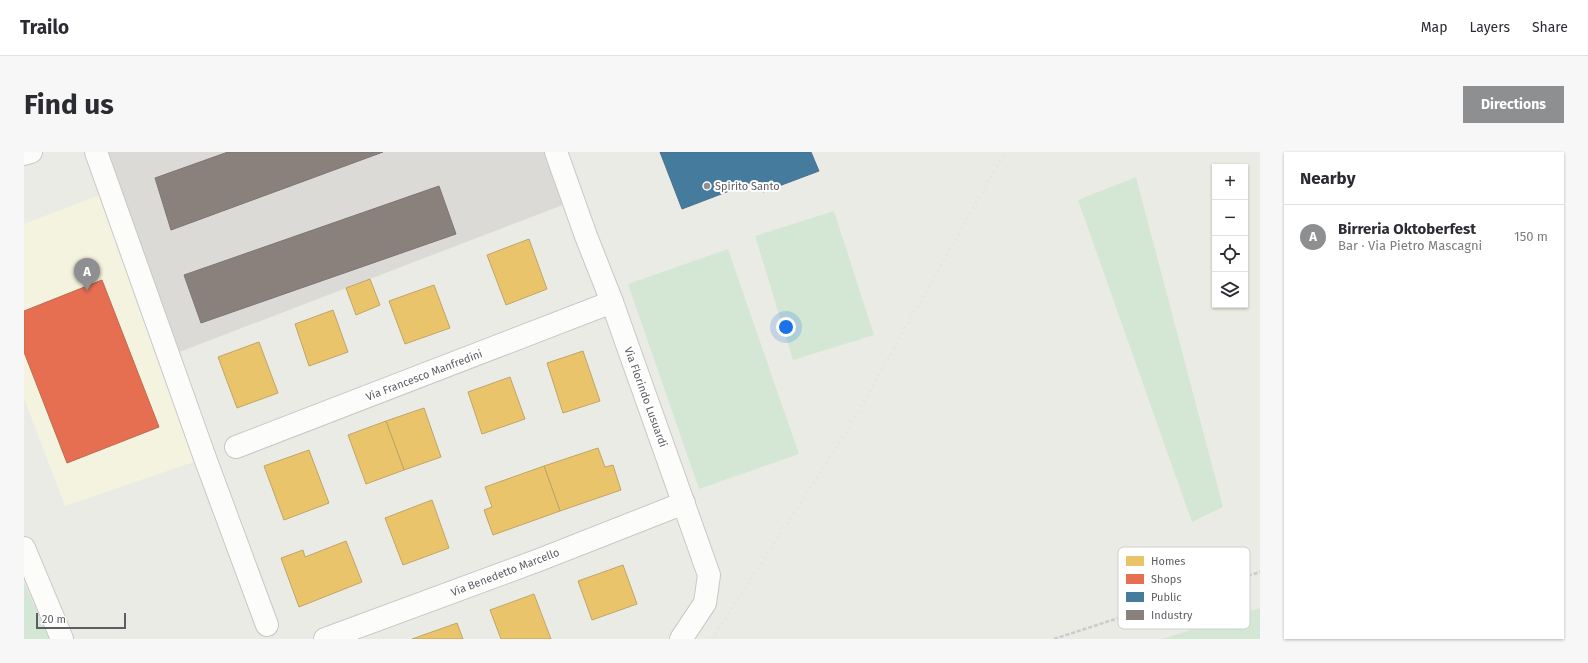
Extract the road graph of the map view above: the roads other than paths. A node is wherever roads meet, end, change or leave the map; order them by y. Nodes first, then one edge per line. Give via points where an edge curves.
1 (31, 152) edge
2 (96, 152) edge
3 (556, 152) edge
4 (24, 154) edge
5 (612, 302) junction
6 (236, 447) dead end
7 (684, 503) junction
8 (24, 548) edge
9 (267, 625) dead end
10 (62, 639) edge
11 (325, 639) edge
12 (681, 639) edge

1 - 4 street
2 - 9 street
3 - 5 street, Via Florindo Lusuardi
5 - 6 street, Via Francesco Manfredini
5 - 7 street, Via Florindo Lusuardi
7 - 11 street, Via Benedetto Marcello
7 - 12 street, Via Florindo Lusuardi via 709,575 705,603
8 - 10 street

